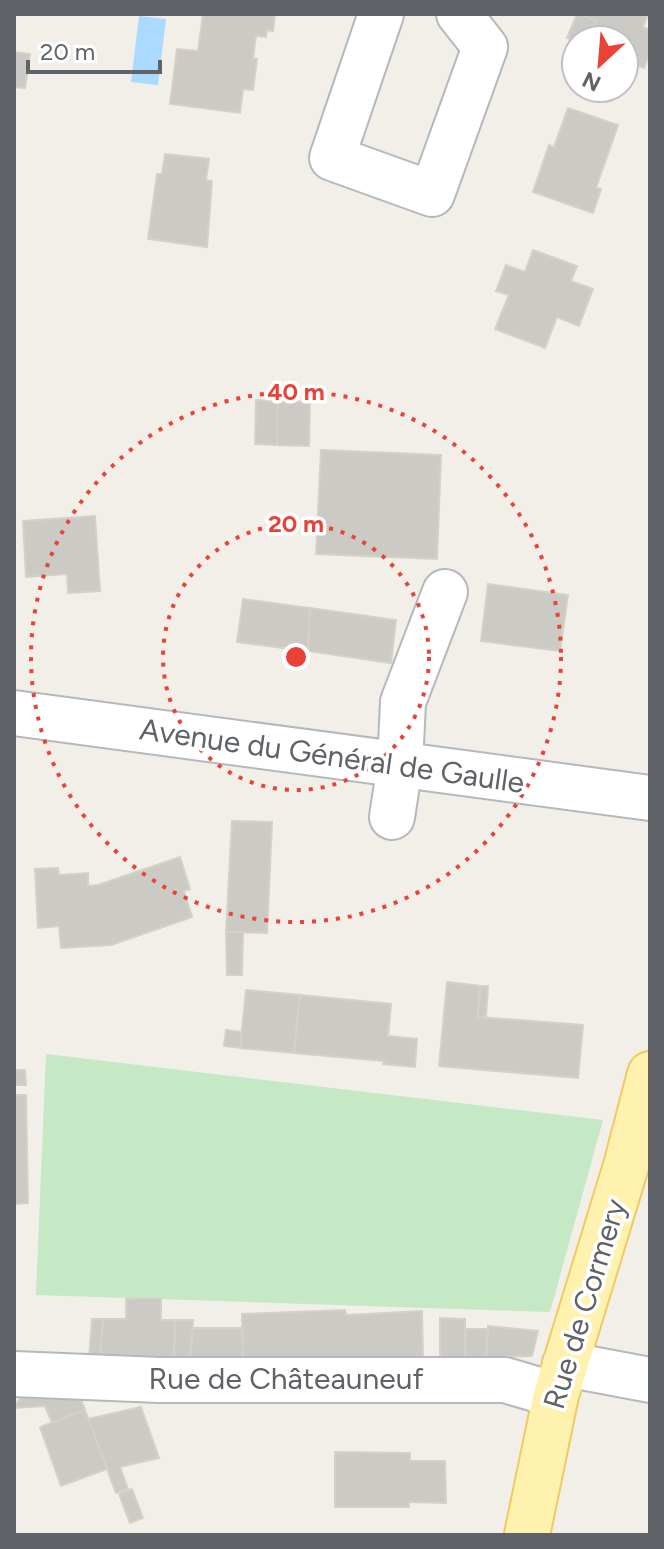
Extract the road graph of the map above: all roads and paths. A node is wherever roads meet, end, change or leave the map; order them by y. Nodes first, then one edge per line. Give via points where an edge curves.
1 (381, 14) edge
2 (459, 14) edge
3 (445, 592) dead end
4 (14, 713) edge
5 (400, 765) junction
6 (650, 798) edge
7 (392, 817) dead end
8 (650, 1074) edge
9 (14, 1374) edge
10 (561, 1379) junction
11 (650, 1380) edge
12 (527, 1535) edge

1 - 2 street via 332,158 432,194 485,47
3 - 5 street via 403,702
4 - 5 street, Avenue du Général de Gaulle
5 - 6 street, Avenue du Général de Gaulle
5 - 7 street
8 - 10 main road, Rue de Cormery
9 - 10 street, Rue de Châteauneuf via 159,1380
10 - 11 street, Rue de Châteauneuf
10 - 12 main road, Rue de Cormery

